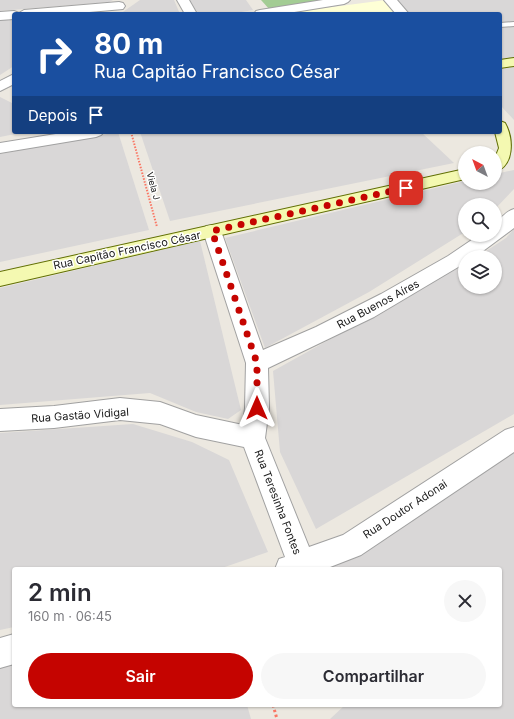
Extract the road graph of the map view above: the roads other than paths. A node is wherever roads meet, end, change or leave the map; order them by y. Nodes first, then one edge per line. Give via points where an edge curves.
1 (183, 0) edge
2 (344, 0) edge
3 (390, 0) edge
4 (124, 3) edge
5 (42, 12) edge
6 (111, 12) edge
7 (189, 12) edge
8 (272, 12) edge
9 (401, 12) edge
10 (12, 15) edge
11 (0, 16) edge
12 (514, 24) edge
13 (502, 25) edge
14 (514, 62) edge
15 (502, 64) edge
16 (12, 79) edge
17 (0, 87) edge
18 (502, 118) edge
19 (502, 130) edge
20 (514, 130) edge
21 (84, 134) edge
22 (0, 148) edge
23 (502, 162) edge
24 (514, 163) edge
25 (502, 166) edge
26 (458, 176) edge
27 (514, 215) edge
28 (502, 228) edge
29 (212, 231) junction
30 (483, 242) edge
31 (0, 279) edge
32 (257, 363) junction
33 (0, 420) edge
34 (253, 438) junction
35 (514, 438) edge
36 (296, 566) edge
37 (12, 650) edge
38 (0, 653) edge

1 - 7 street
2 - 8 street
3 - 9 street
4 - 5 street
4 - 6 street
10 - 11 street
12 - 13 lane
14 - 15 street
16 - 17 street
18 - 20 street
19 - 23 street via 508,148
21 - 22 street
24 - 25 street
26 - 29 street, Rua Capitão Francisco César
27 - 28 street
29 - 31 street, Rua Capitão Francisco César
29 - 32 street, Rua Teresinha Fontes
30 - 32 street, Rua Buenos Aíres via 398,295 310,340
32 - 34 street, Rua Teresinha Fontes via 257,408
33 - 34 street, Rua Gastão Vidigal via 120,409 160,413 196,426
34 - 36 street, Rua Teresinha Fontes
35 - 36 street, Rua Doutor Adonai via 351,545
37 - 38 street

